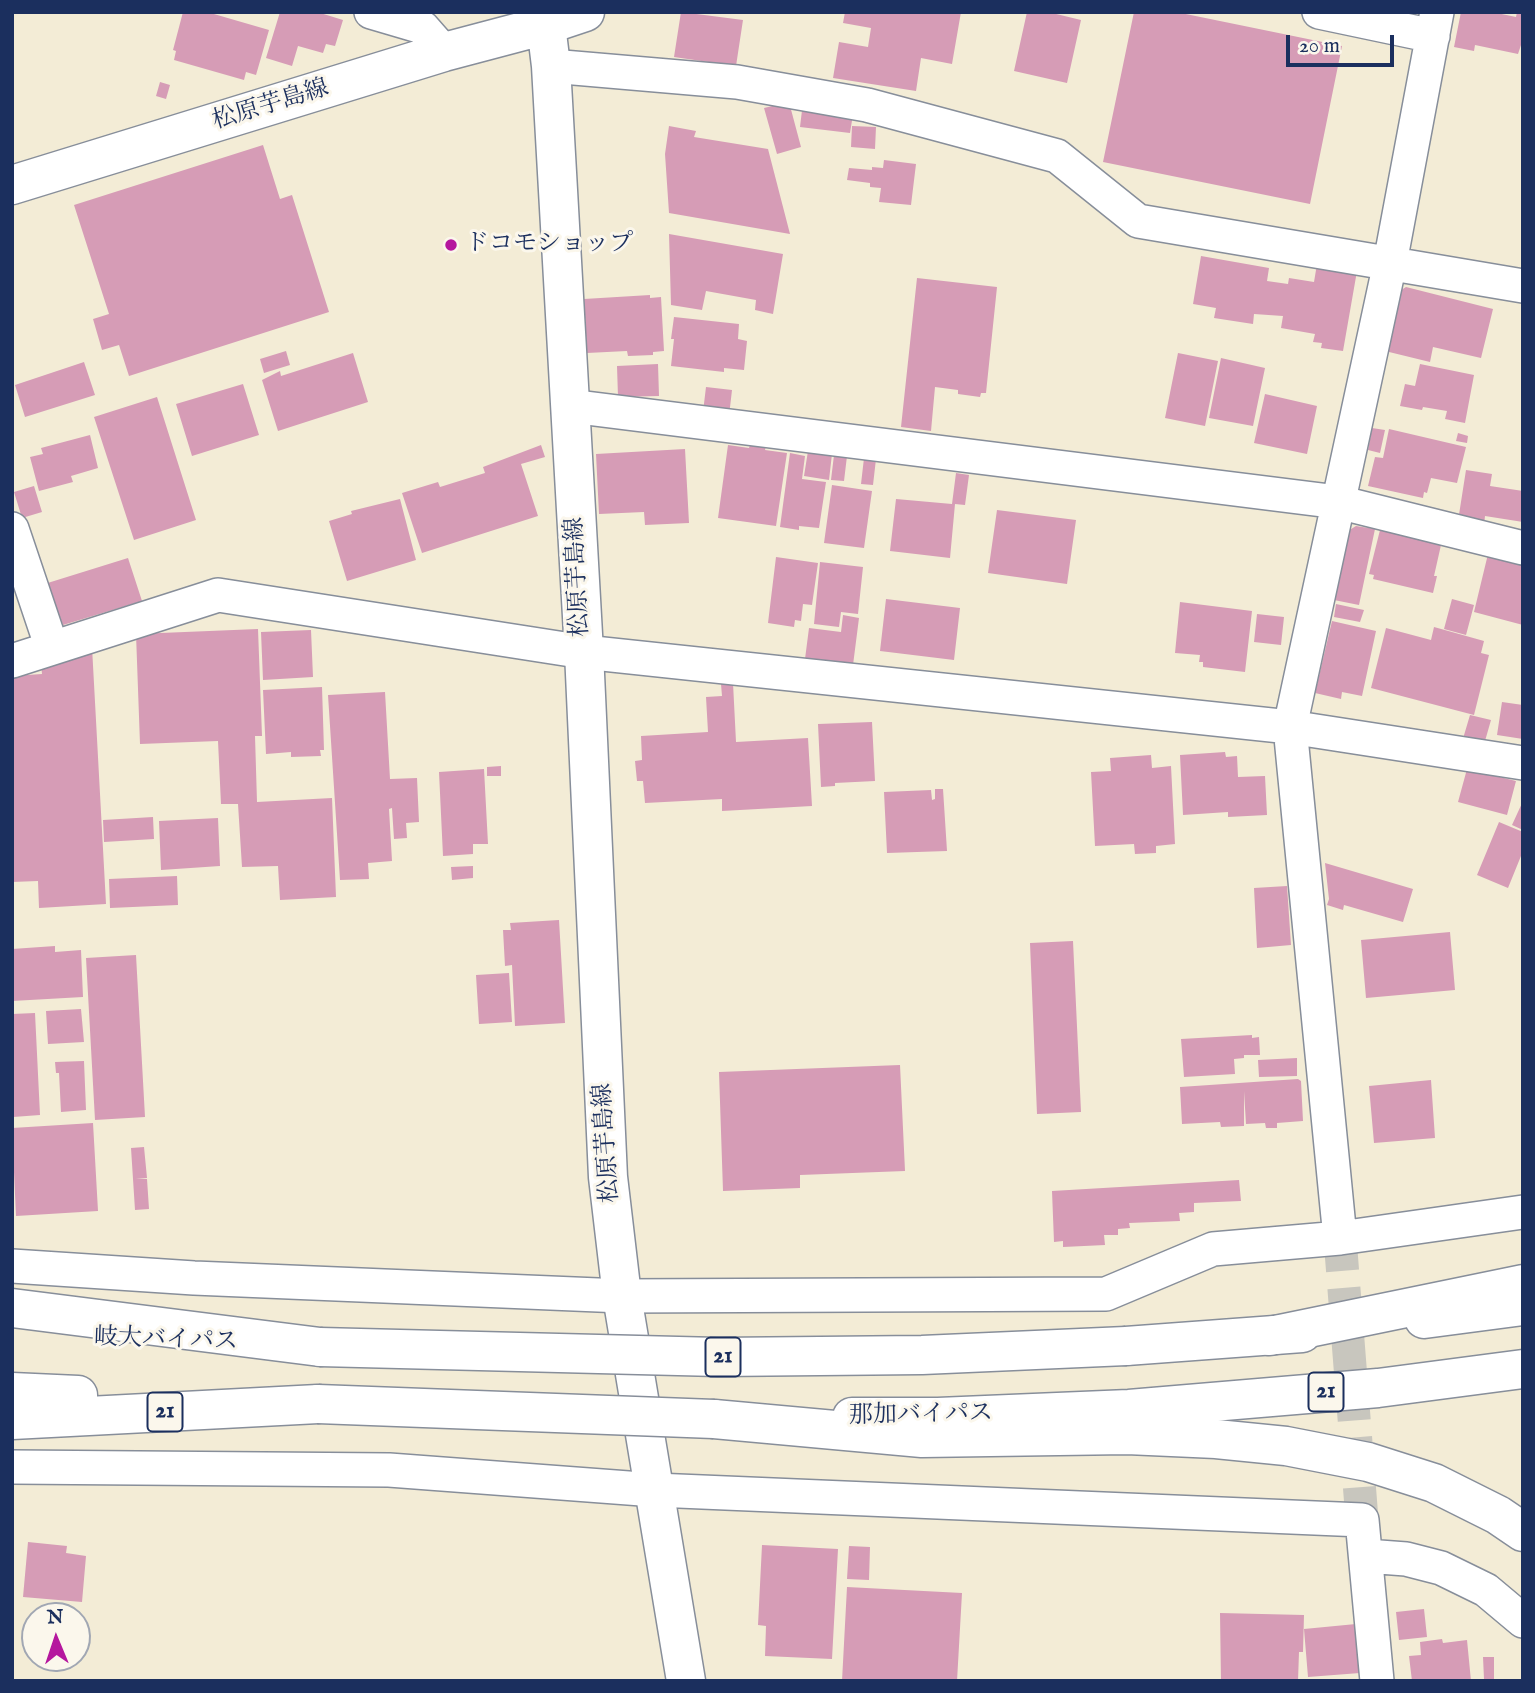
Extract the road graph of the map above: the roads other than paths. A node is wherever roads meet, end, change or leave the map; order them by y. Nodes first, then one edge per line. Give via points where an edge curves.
1 (371, 12) edge
2 (585, 12) edge
3 (1319, 12) edge
4 (546, 18) edge
5 (1435, 24) edge
6 (444, 52) junction
7 (551, 66) junction
8 (12, 185) edge
9 (1390, 263) junction
10 (1523, 286) edge
11 (570, 405) junction
12 (1338, 502) junction
13 (12, 529) edge
14 (1523, 548) edge
15 (52, 648) junction
16 (584, 652) junction
17 (12, 661) edge
18 (1290, 727) junction
19 (1523, 763) edge
20 (1523, 1212) edge
21 (1340, 1238) junction
22 (12, 1266) edge
23 (1523, 1284) edge
24 (622, 1296) junction
25 (1523, 1306) edge
26 (12, 1308) edge
27 (12, 1336) edge
28 (1270, 1336) junction
29 (320, 1347) junction
30 (1523, 1369) edge
31 (12, 1392) edge
32 (318, 1404) junction
33 (12, 1420) edge
34 (1128, 1422) junction
35 (12, 1468) edge
36 (655, 1490) junction
37 (1523, 1532) edge
38 (1366, 1556) junction
39 (1523, 1621) edge
40 (686, 1681) edge
41 (1377, 1681) edge

1 - 6 street via 422,27
2 - 4 main road
3 - 5 street
4 - 6 main road, 松原芋島線
4 - 7 main road, 松原芋島線
5 - 9 street
6 - 8 main road, 松原芋島線
7 - 9 street via 737,82 867,105 1057,156 1139,221
7 - 11 main road, 松原芋島線
9 - 10 street
9 - 12 street
11 - 12 street
11 - 16 main road, 松原芋島線
12 - 14 street
12 - 18 street
13 - 15 street
15 - 16 street via 218,595
15 - 17 street
16 - 18 street
16 - 24 main road, 松原芋島線 via 608,1177
18 - 19 street
18 - 21 street
20 - 21 street
21 - 24 street via 1213,1249 1106,1294
22 - 24 street
23 - 28 main road
24 - 36 main road, 松原芋島線
25 - 28 main road, 21
26 - 29 main road, 21
27 - 29 main road, 岐大バイパス / 21
28 - 29 main road, 21, bridge via 922,1355 732,1357
30 - 34 main road, 21
31 - 32 main road, 21
32 - 33 main road, 21
32 - 34 main road, 21, bridge via 714,1419 922,1437
34 - 37 main road via 1368,1462 1434,1483
35 - 36 street via 389,1470
36 - 38 street via 1362,1520
36 - 40 main road, 松原芋島線
38 - 39 street via 1441,1567 1486,1590
38 - 41 street

